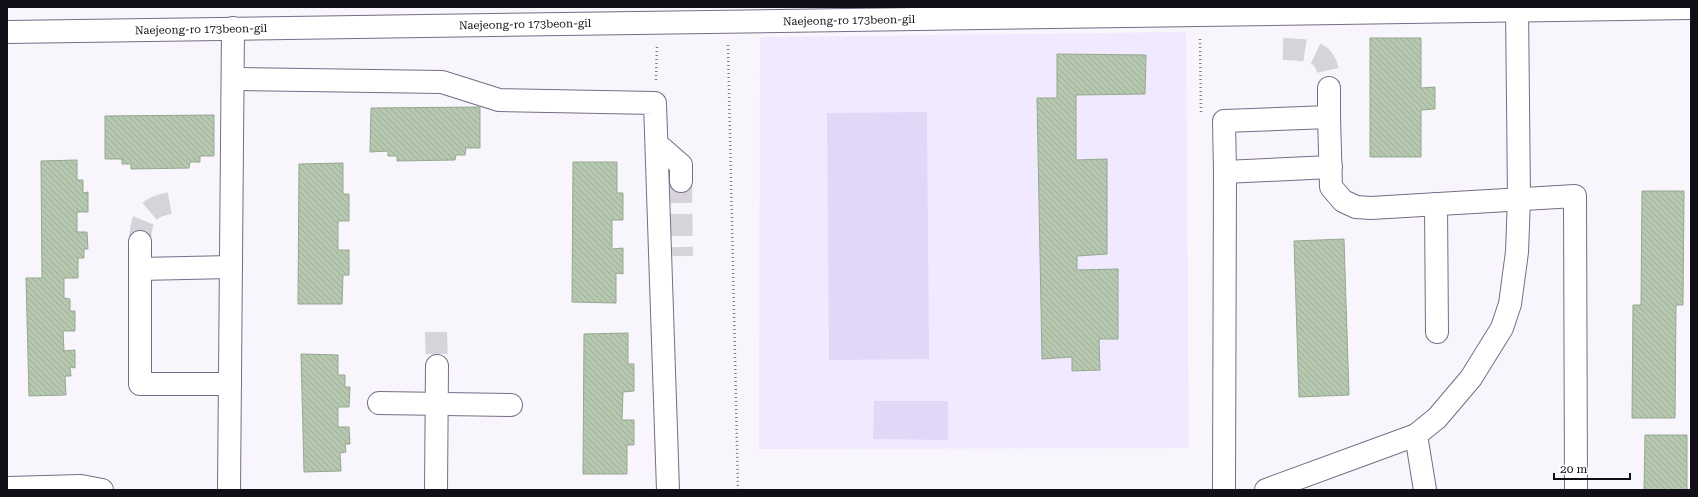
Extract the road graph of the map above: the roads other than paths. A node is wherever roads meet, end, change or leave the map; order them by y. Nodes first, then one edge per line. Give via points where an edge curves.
1 (1691, 8) edge
2 (1517, 9) edge
3 (1147, 11) edge
4 (1207, 11) edge
5 (771, 14) edge
6 (233, 28) junction
7 (7, 32) edge
8 (233, 79) junction
9 (1329, 88) tunnel mouth
10 (1329, 117) junction
11 (657, 144) junction
12 (1331, 167) junction
13 (1225, 172) junction
14 (681, 181) tunnel mouth
15 (1519, 198) junction
16 (1436, 204) junction
17 (140, 242) tunnel mouth
18 (231, 268) junction
19 (140, 270) junction
20 (1437, 332) dead end
21 (437, 366) tunnel mouth
22 (230, 384) junction
23 (379, 403) dead end
24 (437, 404) junction
25 (511, 405) dead end
26 (1416, 435) junction
27 (7, 488) edge
28 (102, 490) edge
29 (229, 490) edge
30 (436, 490) edge
31 (668, 490) edge
32 (1224, 490) edge
33 (1266, 490) edge
34 (1425, 490) edge
35 (1576, 490) edge

1 - 2 street, Naejeong-ro 173beon-gil
2 - 4 street, Naejeong-ro 173beon-gil
2 - 15 street
3 - 4 street, Naejeong-ro 173beon-gil
3 - 5 street, Naejeong-ro 173beon-gil
5 - 6 street, Naejeong-ro 173beon-gil via 728,22
6 - 7 street, Naejeong-ro 173beon-gil
6 - 8 street
8 - 11 street via 442,82 499,100 655,103
8 - 18 street
9 - 10 street
10 - 12 street
10 - 13 street via 1224,121
11 - 14 street via 681,165
11 - 31 street
12 - 13 street
12 - 16 street via 1331,187 1343,201 1356,207
13 - 32 street
15 - 16 street
15 - 26 street via 1517,252 1510,304 1502,328 1471,378 1437,418
15 - 35 street via 1575,196
16 - 20 street
17 - 19 street
18 - 19 street
18 - 22 street
19 - 22 street via 140,384
21 - 24 street
22 - 29 street
23 - 24 street
24 - 25 street
24 - 30 street
26 - 33 street
26 - 34 street
27 - 28 street via 81,486

